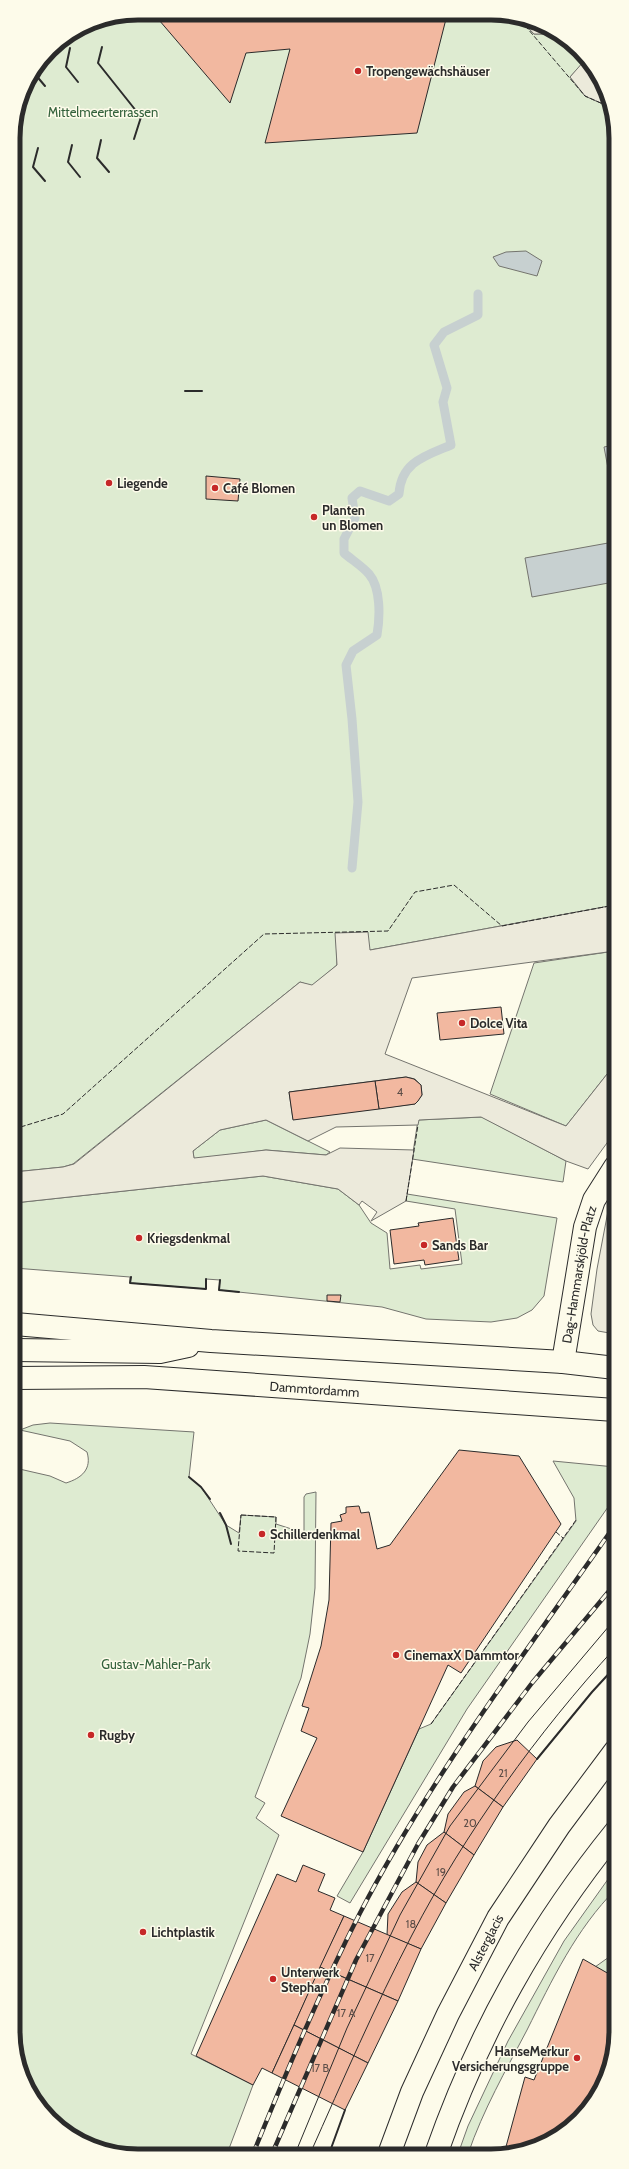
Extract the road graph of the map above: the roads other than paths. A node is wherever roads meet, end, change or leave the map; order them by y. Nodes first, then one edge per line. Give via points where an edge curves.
1 (609, 1176) edge
2 (20, 1324) edge
3 (211, 1341) junction
4 (20, 1350) edge
5 (564, 1362) junction
6 (609, 1367) edge
7 (20, 1378) edge
8 (609, 1410) edge
9 (609, 1759) edge
10 (609, 1840) edge
11 (392, 2149) edge
12 (438, 2149) edge

1 - 5 street, Dag-Hammarskjöld-Platz via 594,1200 585,1227
2 - 3 street
3 - 4 street via 160,1352
3 - 5 street
5 - 6 street
7 - 8 street, Dammtordamm via 144,1377
9 - 11 street, Alsterglacis via 559,1826 498,1918 448,2014 412,2092
10 - 12 street via 547,1923 518,1971 454,2103

